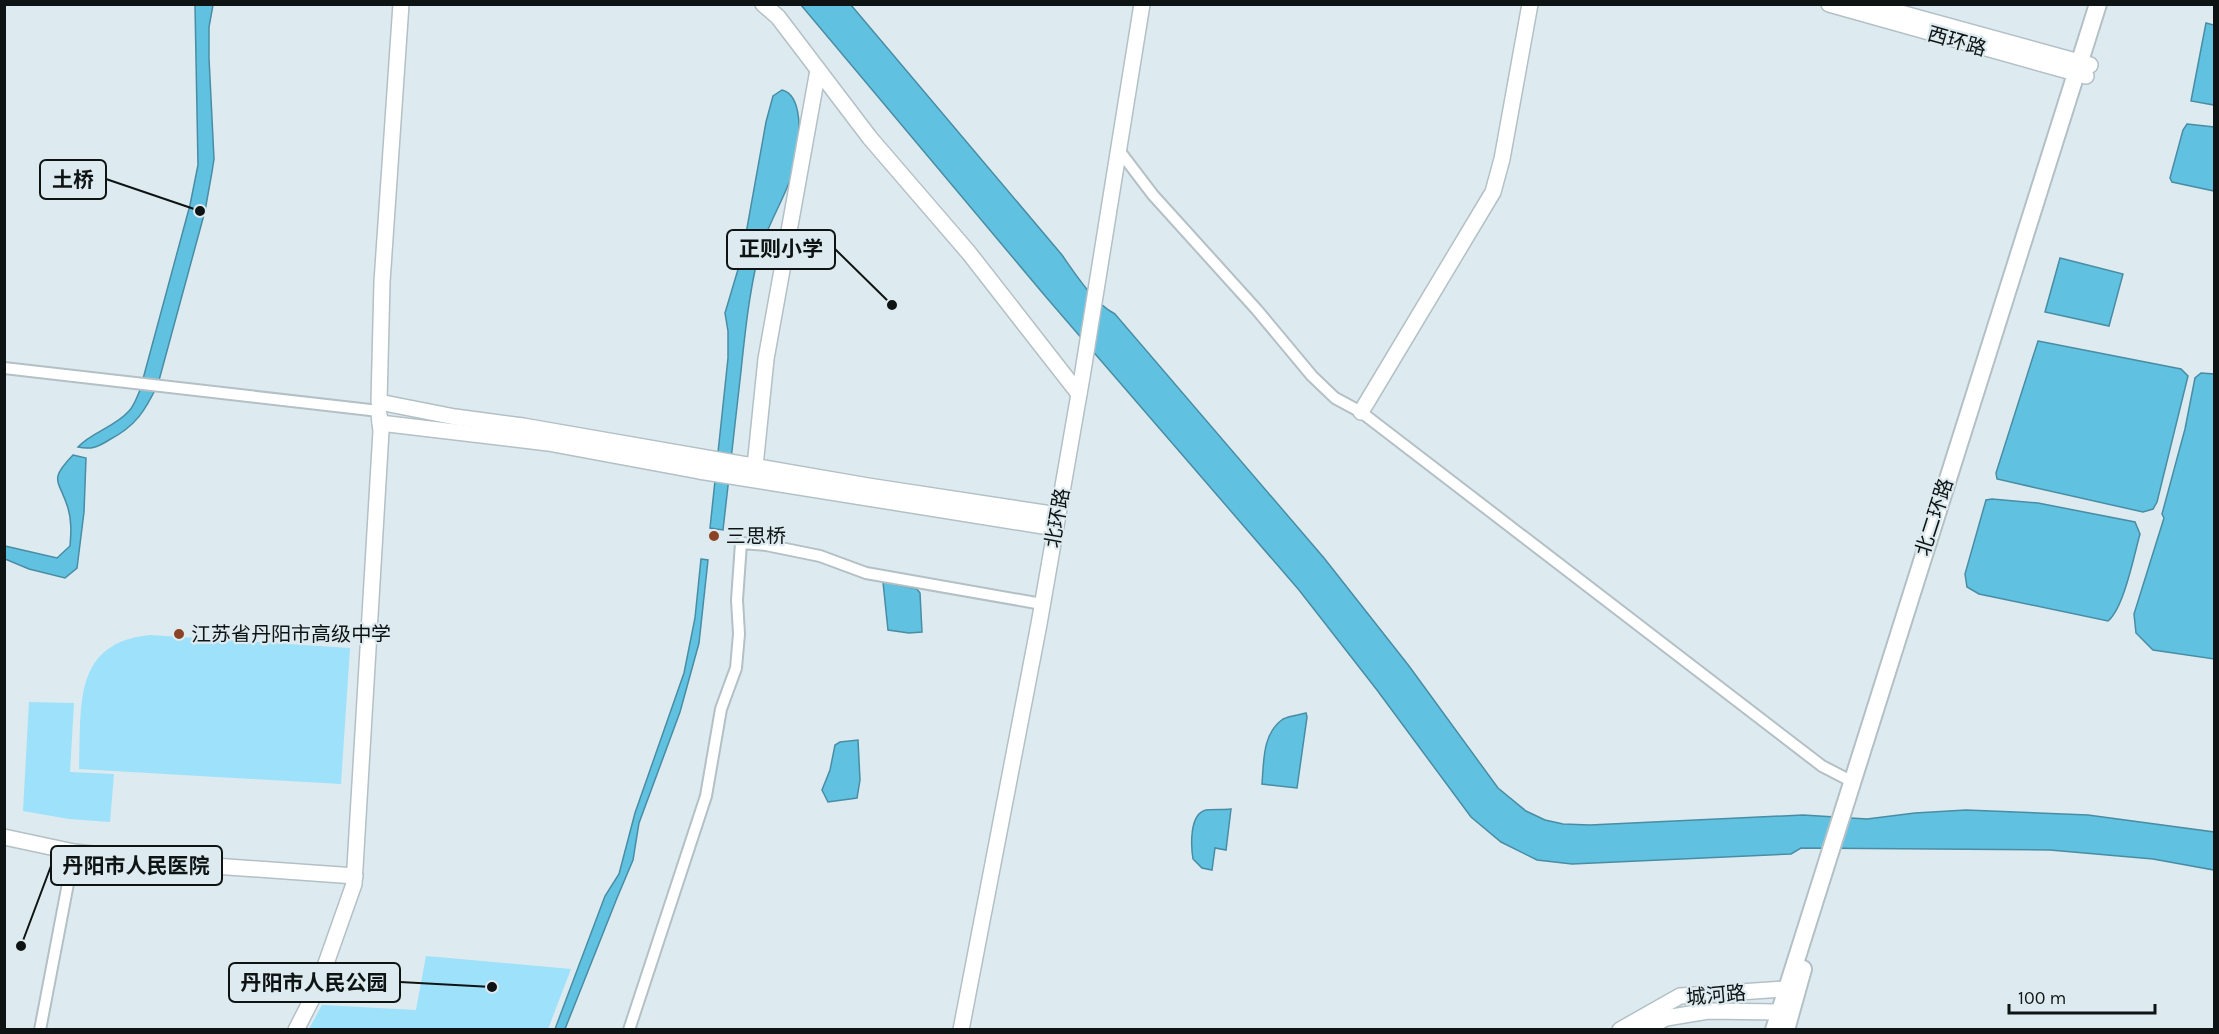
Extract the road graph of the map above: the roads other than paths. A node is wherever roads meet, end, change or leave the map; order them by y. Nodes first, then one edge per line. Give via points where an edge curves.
1 (401, 4) edge
2 (763, 4) edge
3 (1142, 4) edge
4 (1530, 4) edge
5 (1829, 4) edge
6 (1868, 4) edge
7 (2098, 4) edge
8 (2109, 4) edge
9 (818, 70) junction
10 (2083, 70) junction
11 (1118, 149) junction
12 (4, 368) edge
13 (1079, 394) junction
14 (379, 412) junction
15 (1361, 412) junction
16 (700, 464) junction
17 (755, 473) junction
18 (1057, 522) junction
19 (1042, 604) junction
20 (1851, 781) junction
21 (1851, 799) junction
22 (4, 837) edge
23 (74, 852) junction
24 (1831, 860) junction
25 (355, 876) junction
26 (1785, 989) junction
27 (1778, 1012) junction
28 (40, 1029) edge
29 (296, 1029) edge
30 (629, 1029) edge
31 (961, 1029) edge
32 (1620, 1029) edge
33 (1644, 1029) edge
34 (1774, 1029) edge
35 (1786, 1029) edge

1 - 14 street via 382,282
2 - 9 street via 778,17
3 - 11 street, 北环路
4 - 15 street via 1494,192
5 - 10 street, 西环路
6 - 10 street, 西环路
7 - 10 main road, 北二环路
8 - 10 main road, 北二环路
9 - 13 street
9 - 17 street via 766,359
10 - 20 main road, 北二环路
10 - 21 main road, 北二环路
11 - 13 street, 北环路
11 - 15 street via 1153,195 1312,376 1335,398
12 - 14 street
13 - 18 street, 北环路
14 - 16 street via 548,443
14 - 16 street via 523,426
14 - 25 street
15 - 20 street via 1822,766
16 - 17 street
17 - 18 street
18 - 19 street, 北环路
19 - 30 street via 866,573 820,556 741,543 736,668 721,709 706,796
19 - 31 street, 北环路
20 - 21 main road, 北二环路
21 - 24 main road, 北二环路
22 - 23 street
23 - 25 street
23 - 28 street
24 - 26 main road, 北二环路
24 - 35 main road, 北二环路
25 - 29 street via 326,968
26 - 27 main road, 北二环路
26 - 32 street, 城河路 via 1680,996
27 - 33 street, 城河路 via 1708,1011 1666,1018
27 - 34 main road, 北二环路

